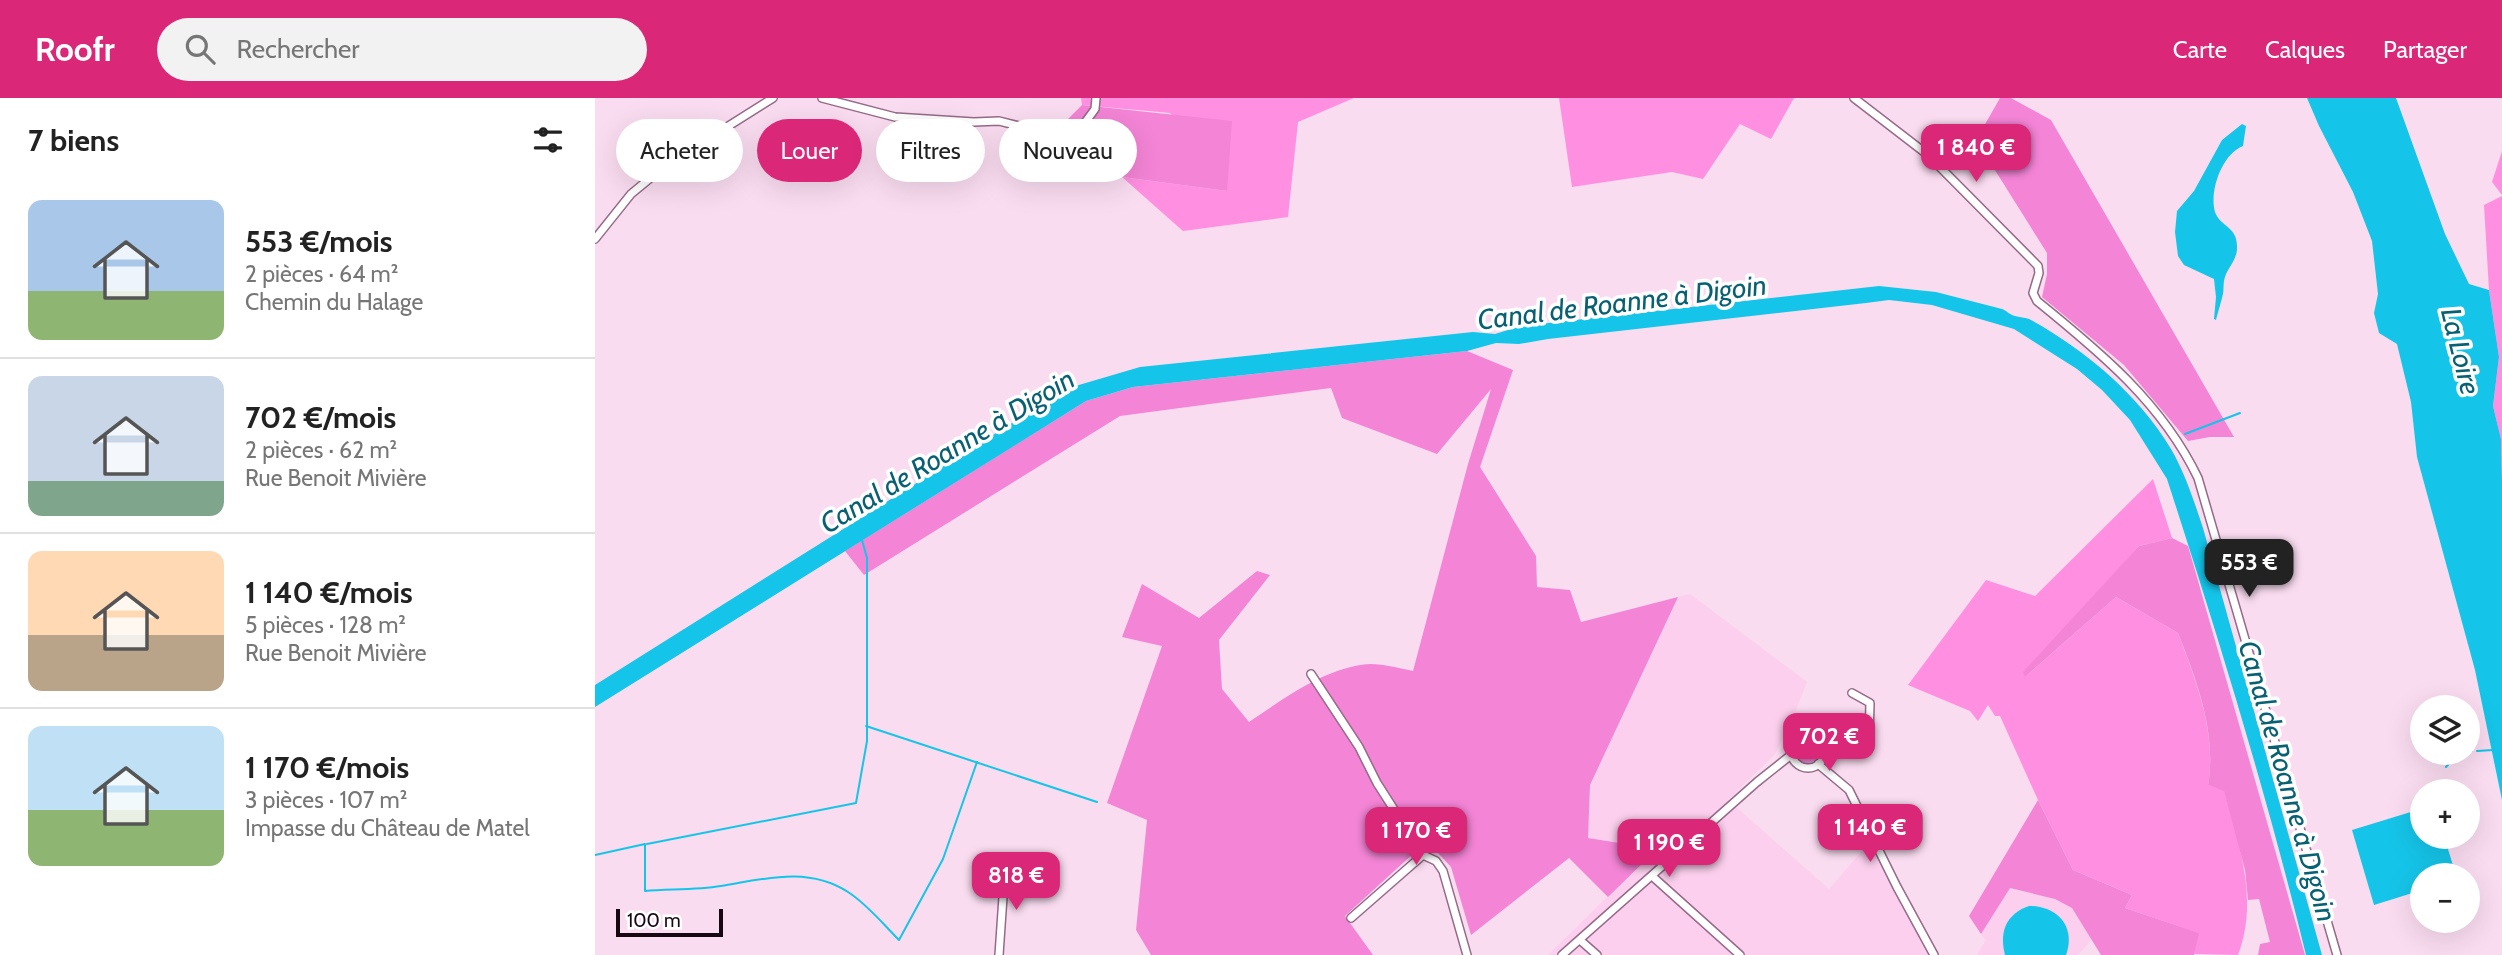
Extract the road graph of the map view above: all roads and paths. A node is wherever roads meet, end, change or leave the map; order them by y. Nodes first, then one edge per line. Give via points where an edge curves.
1 (773, 98) edge
2 (822, 98) edge
3 (1096, 98) edge
4 (1854, 98) edge
5 (595, 239) edge
6 (1311, 674) dead end
7 (1851, 693) dead end
8 (1824, 747) junction
9 (1791, 755) junction
10 (1818, 764) junction
11 (1423, 855) junction
12 (1005, 868) dead end
13 (1652, 876) junction
14 (1350, 918) dead end
15 (1580, 940) junction
16 (999, 955) edge
17 (1467, 955) edge
18 (1562, 955) edge
19 (1597, 955) edge
20 (1740, 955) edge
21 (1934, 955) edge
22 (2337, 955) edge

1 - 5 street via 665,166 631,194
2 - 3 street via 895,117 999,121 1059,136 1081,128 1095,109
4 - 22 street via 1928,155 2038,266 2036,301 2137,389 2185,451 2198,478
6 - 11 street
7 - 8 street via 1870,703 1869,741 1856,749
8 - 9 street via 1818,737 1801,736 1792,744
8 - 10 street
9 - 10 street via 1800,766
9 - 13 street
10 - 21 street via 1849,790
11 - 14 street
11 - 17 street via 1444,871
12 - 16 street
13 - 15 street
13 - 20 street
15 - 18 street
15 - 19 street

